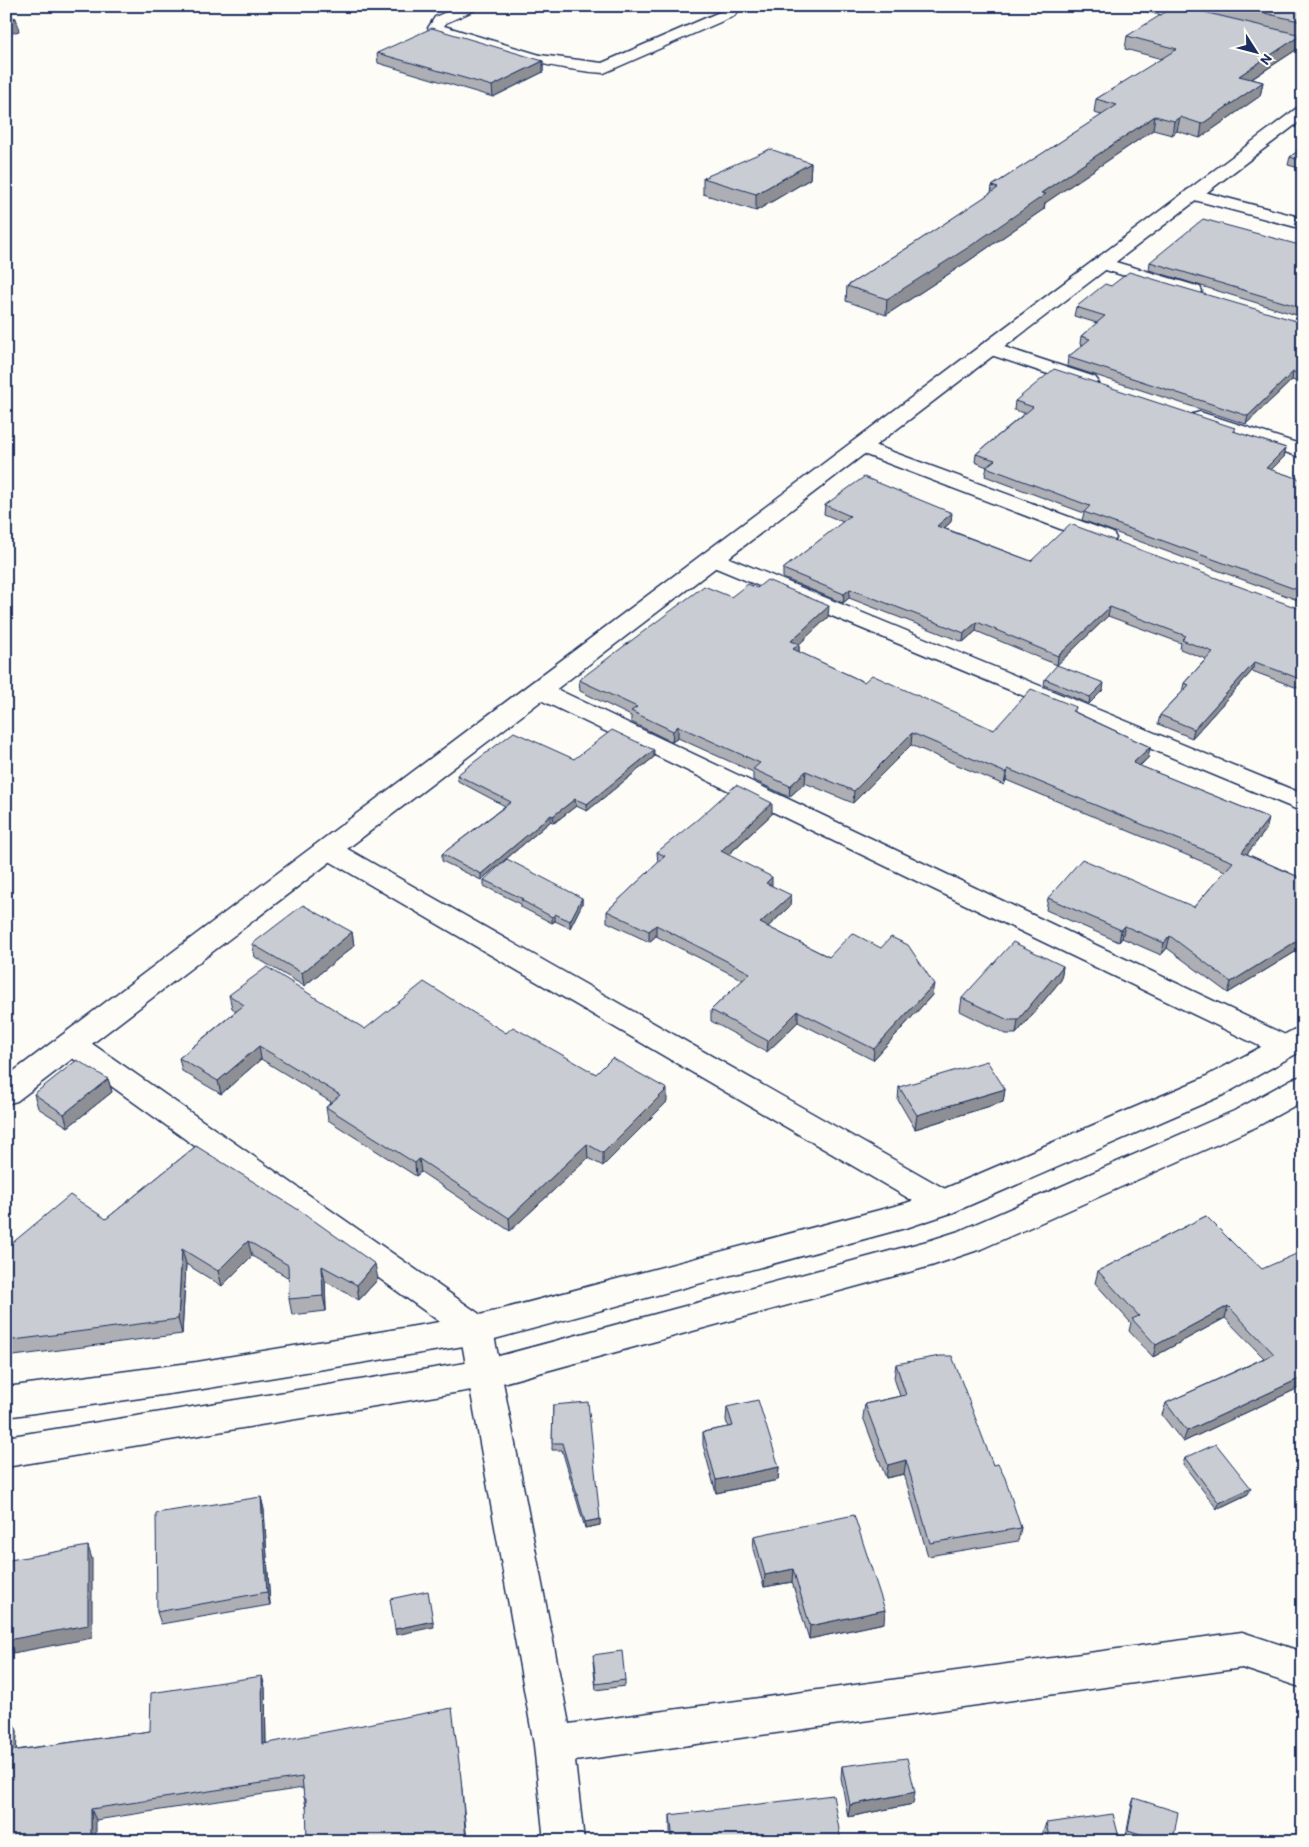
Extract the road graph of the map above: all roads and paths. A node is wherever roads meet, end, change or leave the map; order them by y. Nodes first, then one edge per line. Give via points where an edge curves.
1 (472, 6) edge
2 (734, 6) edge
3 (1145, 6) edge
4 (1217, 24) edge
5 (1303, 111) edge
6 (1193, 194) junction
7 (1303, 224) edge
8 (1102, 263) junction
9 (1211, 297) edge
10 (990, 348) junction
11 (1109, 388) edge
12 (1183, 412) edge
13 (860, 446) junction
14 (1303, 452) edge
15 (1128, 546) edge
16 (712, 558) junction
17 (539, 690) junction
18 (1303, 804) edge
19 (328, 849) junction
20 (1294, 1042) edge
21 (72, 1043) junction
22 (1303, 1087) edge
23 (6, 1093) edge
24 (943, 1203) junction
25 (476, 1330) junction
26 (484, 1374) junction
27 (6, 1402) edge
28 (6, 1452) edge
29 (1303, 1670) edge
30 (554, 1745) junction
31 (564, 1841) edge

1 - 2 street via 440,20 435,28 540,60 582,68 604,68 729,13
3 - 4 street
5 - 6 street
6 - 7 street
6 - 8 street
8 - 9 street
8 - 10 street
10 - 11 street
10 - 13 street
12 - 14 street
13 - 15 street
13 - 16 street
16 - 17 street
16 - 18 street
17 - 19 street
17 - 20 street
19 - 21 street
19 - 24 street
20 - 24 street via 1212,1087
21 - 23 street
21 - 25 street
22 - 26 street via 1246,1119 939,1251
24 - 25 street
25 - 26 street
25 - 27 street via 197,1376
26 - 28 street
26 - 30 street
29 - 30 street via 1242,1650
30 - 31 street

